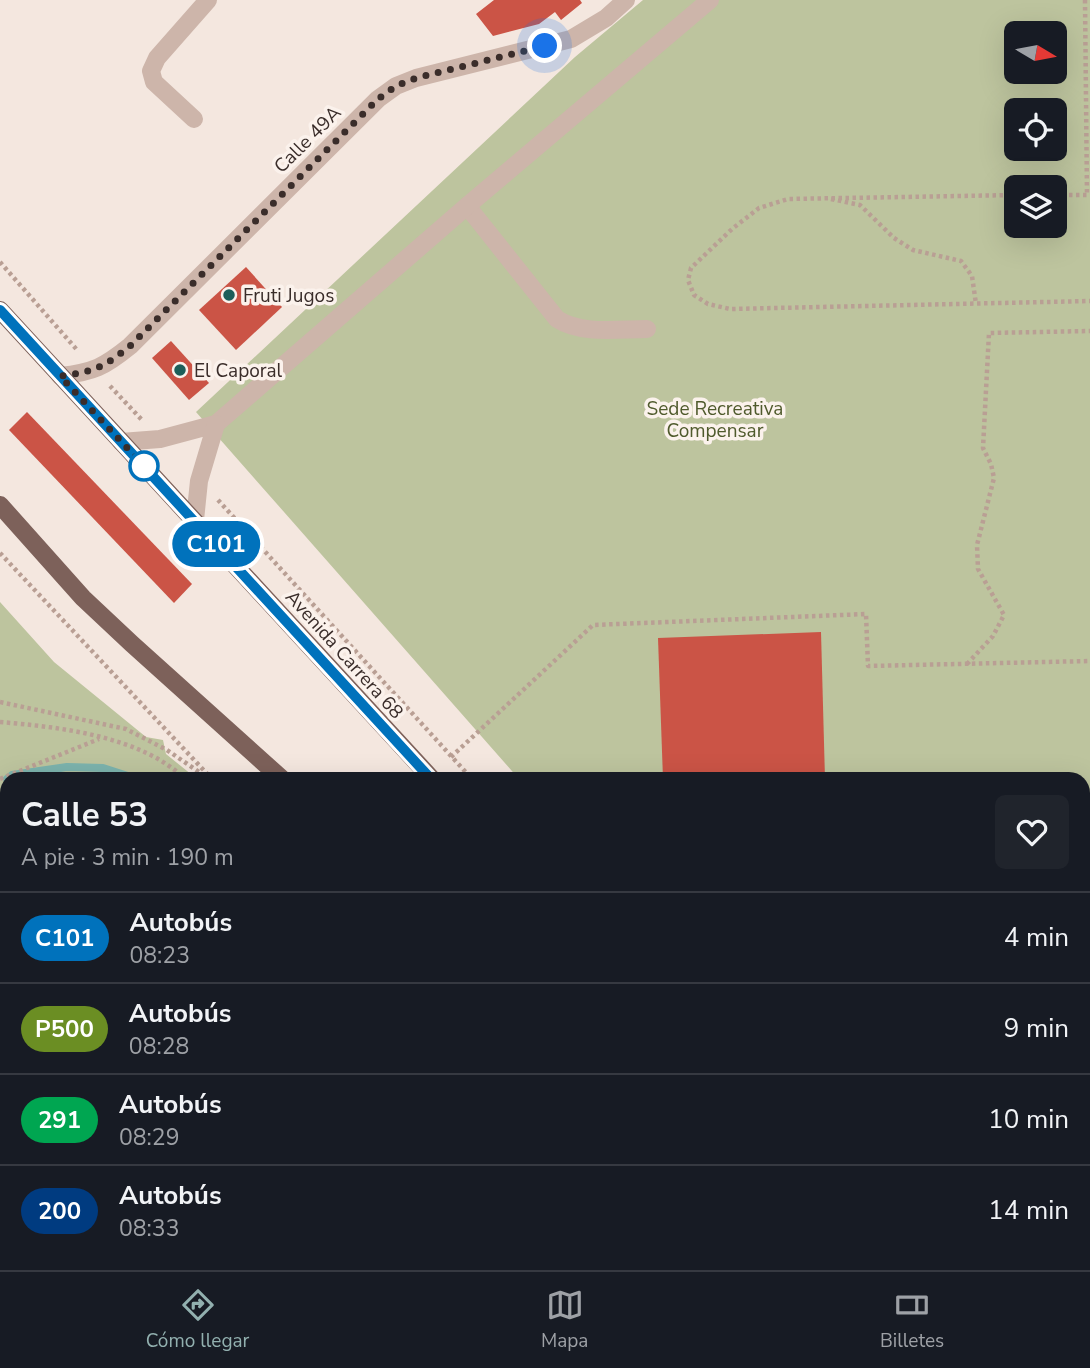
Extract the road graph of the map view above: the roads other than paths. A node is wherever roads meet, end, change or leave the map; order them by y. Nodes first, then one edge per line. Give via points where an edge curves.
1 (208, 0) edge
2 (626, 0) edge
3 (710, 0) edge
4 (194, 119) dead end
5 (467, 206) junction
6 (0, 310) edge
7 (647, 329) dead end
8 (60, 376) junction
9 (216, 424) junction
10 (121, 442) junction
11 (0, 505) edge
12 (195, 520) junction
13 (274, 772) edge
14 (426, 772) edge

1 - 4 street via 151,71 154,82
2 - 8 street, Calle 49A via 571,39 416,78 387,92 130,346 95,370
3 - 5 street
5 - 7 street via 557,319 581,329
5 - 9 street
6 - 8 main road, Avenida Carrera 68
8 - 10 main road, Avenida Carrera 68
9 - 10 street via 160,439
9 - 12 street via 199,481
10 - 12 main road, Avenida Carrera 68
11 - 13 main road via 93,607
12 - 14 main road, Avenida Carrera 68

